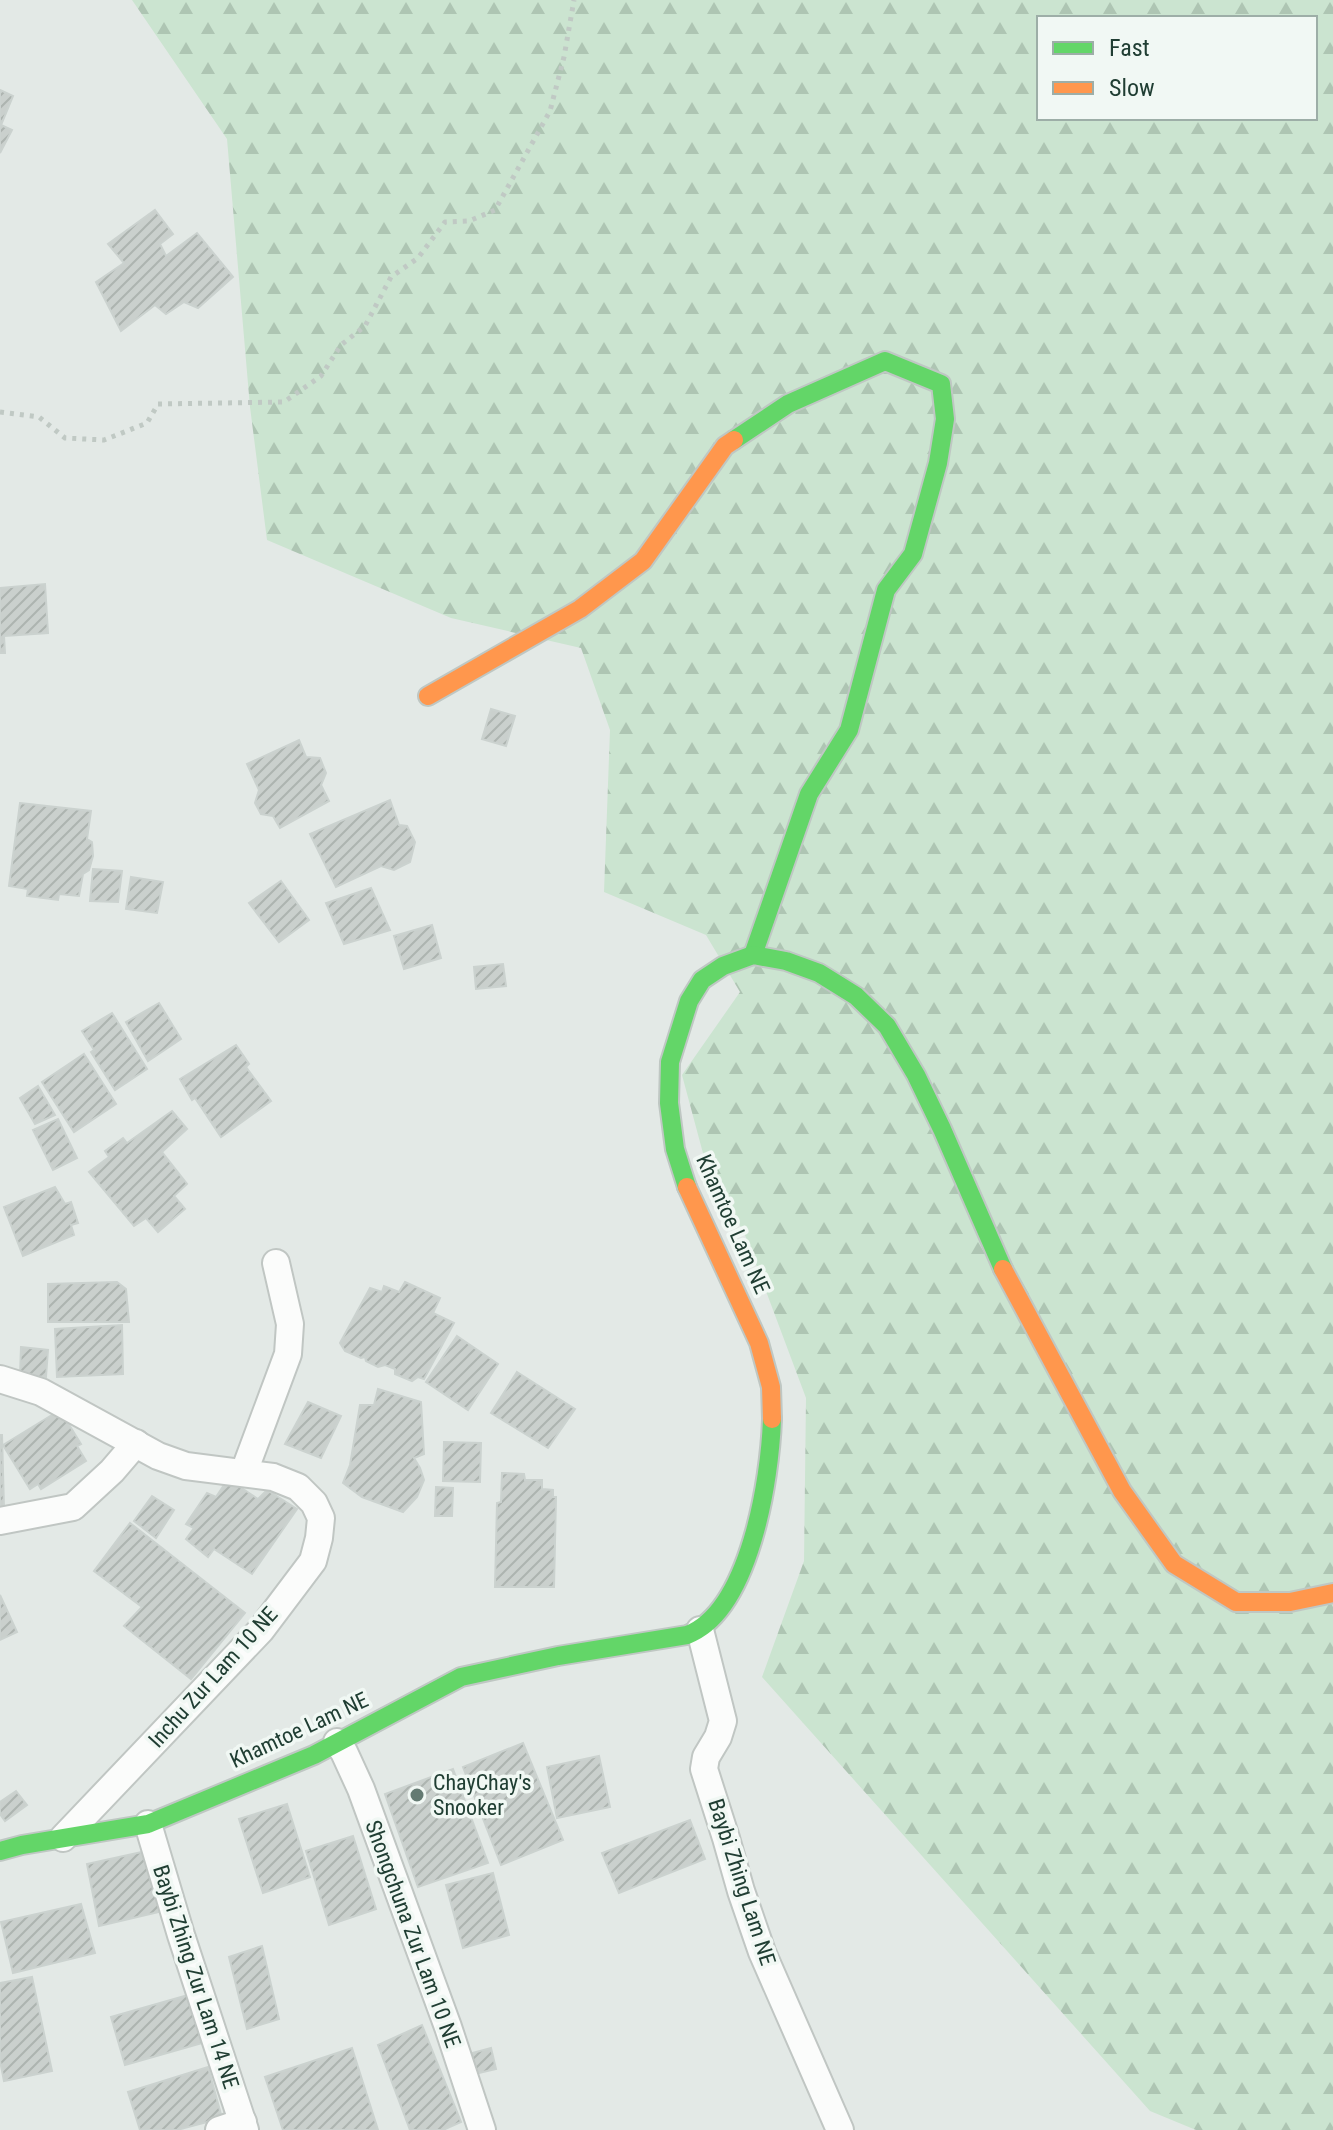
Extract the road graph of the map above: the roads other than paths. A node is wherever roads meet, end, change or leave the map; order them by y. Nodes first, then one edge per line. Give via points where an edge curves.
1 (428, 696) dead end
2 (753, 955) junction
3 (276, 1263) dead end
4 (0, 1379) edge
5 (136, 1443) junction
6 (244, 1472) junction
7 (0, 1521) edge
8 (1333, 1593) edge
9 (700, 1630) junction
10 (337, 1742) junction
11 (148, 1824) junction
12 (63, 1838) junction
13 (0, 1851) edge
14 (235, 2127) edge
15 (482, 2130) edge
16 (840, 2130) edge

1 - 2 main road via 580,609 643,561 725,446 788,404 885,361 941,384 945,419 938,463 913,554 886,590 849,730 809,794
2 - 8 main road via 819,973 856,996 887,1026 942,1129 1006,1275 1122,1491 1174,1564 1236,1602 1290,1602
2 - 9 main road, Khamtoe Lam NE via 702,980 689,1001 670,1062 675,1149 689,1195 759,1343 772,1404 766,1482 756,1527 730,1594
3 - 6 street via 290,1324 288,1354
4 - 5 street, Inchu Zur Lam 10 NE via 41,1392
5 - 6 street, Inchu Zur Lam 10 NE via 186,1466
5 - 7 street via 73,1507
6 - 12 street, Inchu Zur Lam 10 NE via 298,1487 314,1503 321,1518 313,1561 261,1630
9 - 10 main road, Khamtoe Lam NE via 461,1677
9 - 16 street, Baybi Zhing Lam NE via 723,1721 704,1769 762,1952
10 - 11 main road, Khamtoe Lam NE
10 - 15 street, Shongchuna Zur Lam 10 NE via 361,1789
11 - 12 main road, Khamtoe Lam NE
11 - 14 street, Baybi Zhing Zur Lam 14 NE
12 - 13 main road, Khamtoe Lam NE

